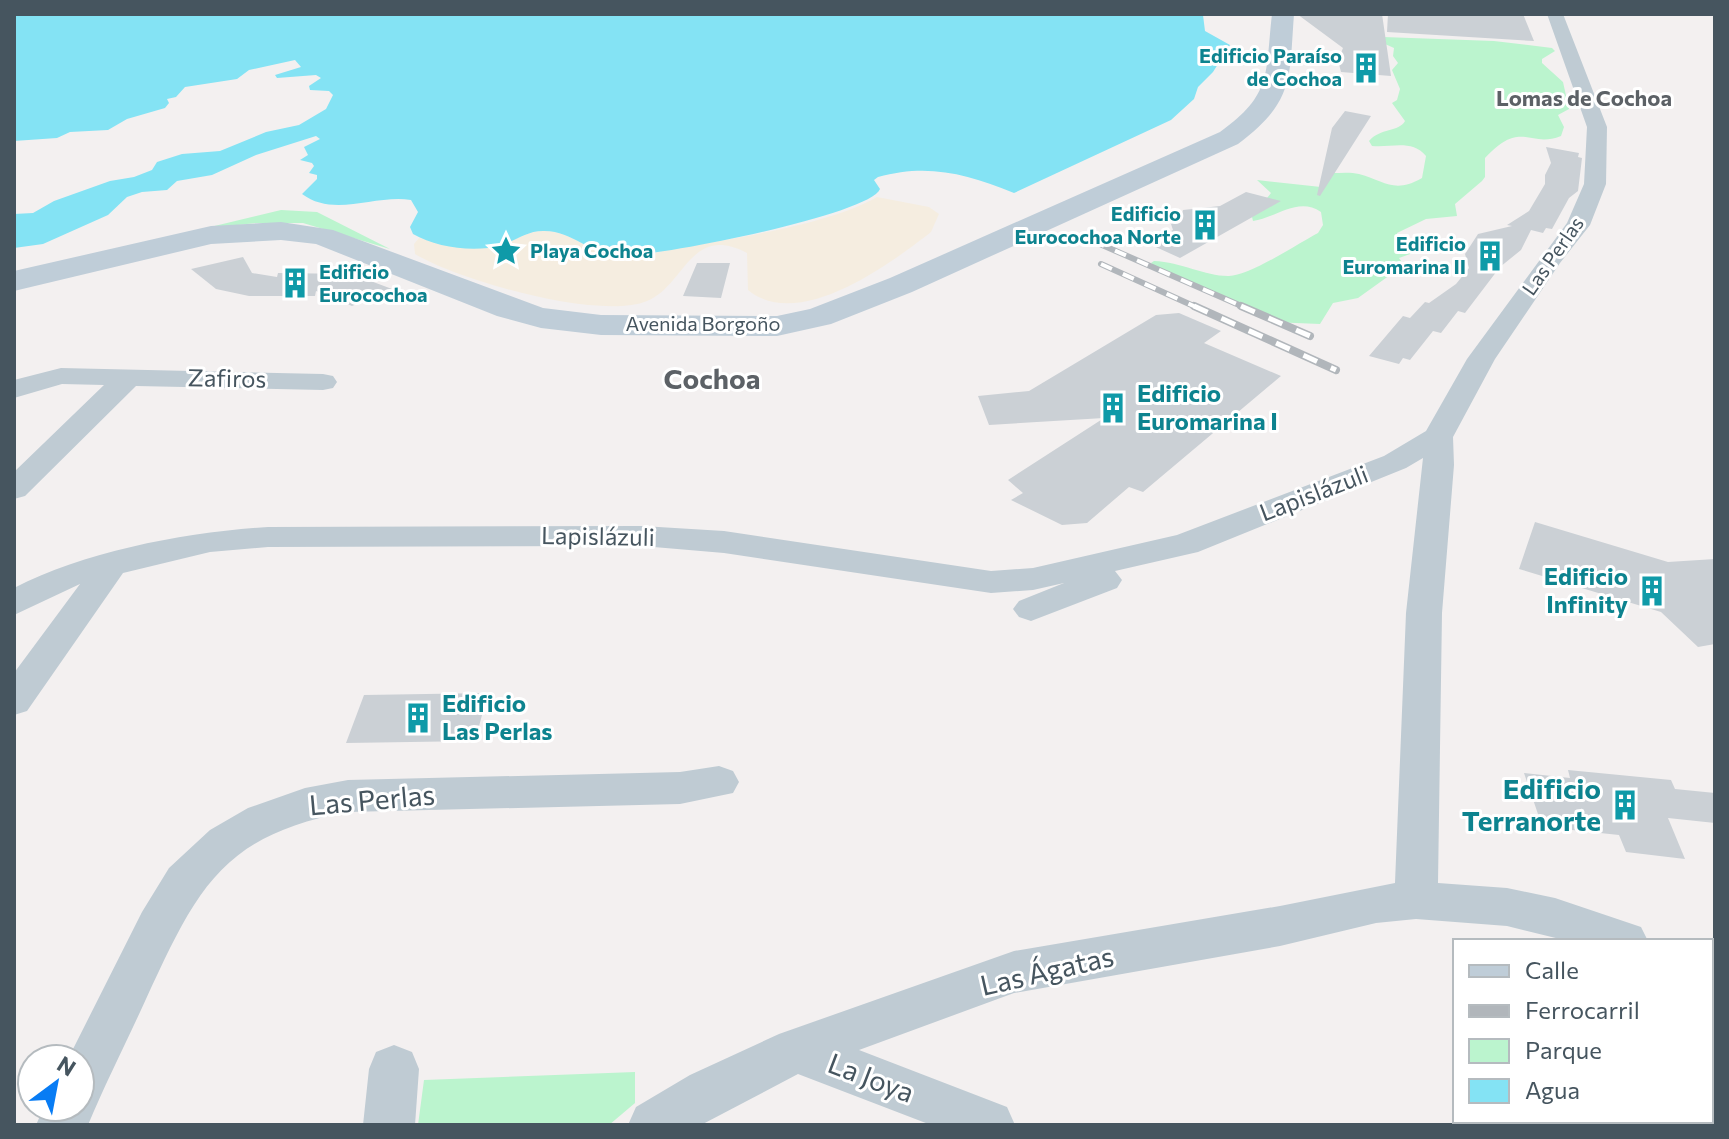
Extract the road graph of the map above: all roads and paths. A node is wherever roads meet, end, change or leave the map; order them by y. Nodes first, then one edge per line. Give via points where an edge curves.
1 (1283, 14) edge
2 (1555, 14) edge
3 (14, 281) edge
4 (130, 376) junction
5 (323, 382) dead end
6 (14, 389) edge
7 (1438, 437) junction
8 (14, 489) edge
9 (1186, 544) junction
10 (111, 566) junction
11 (14, 603) edge
12 (1031, 609) dead end
13 (14, 701) edge
14 (719, 782) dead end
15 (1416, 900) junction
16 (1619, 939) edge
17 (796, 1050) junction
18 (96, 1054) edge
19 (394, 1069) dead end
20 (389, 1125) edge
21 (654, 1125) edge
22 (989, 1125) edge

1 - 3 main road, Avenida Borgoño via 1276,90 1255,119 1229,138 901,285 800,322 754,328 559,321 509,309 322,236 281,231 211,235
2 - 7 street, Las Perlas via 1597,127 1595,184 1578,225 1481,359
4 - 5 street, Zafiros
4 - 6 street, Zafiros via 61,376
4 - 8 street
7 - 9 street, Lapislázuli via 1395,462
7 - 15 street via 1424,613
9 - 10 street, Lapislázuli via 1033,579 991,582 724,542 642,536 268,537 210,541
9 - 12 street, Lapislázuli
10 - 11 street, Lapislázuli via 63,577
10 - 13 street
14 - 18 street, Las Perlas via 680,788 348,796 269,817 191,872 162,918
15 - 16 street, Las Ágatas via 1507,907
15 - 17 street, Las Ágatas via 1014,972
17 - 21 street, Las Ágatas
17 - 22 street, La Joya
19 - 20 street

